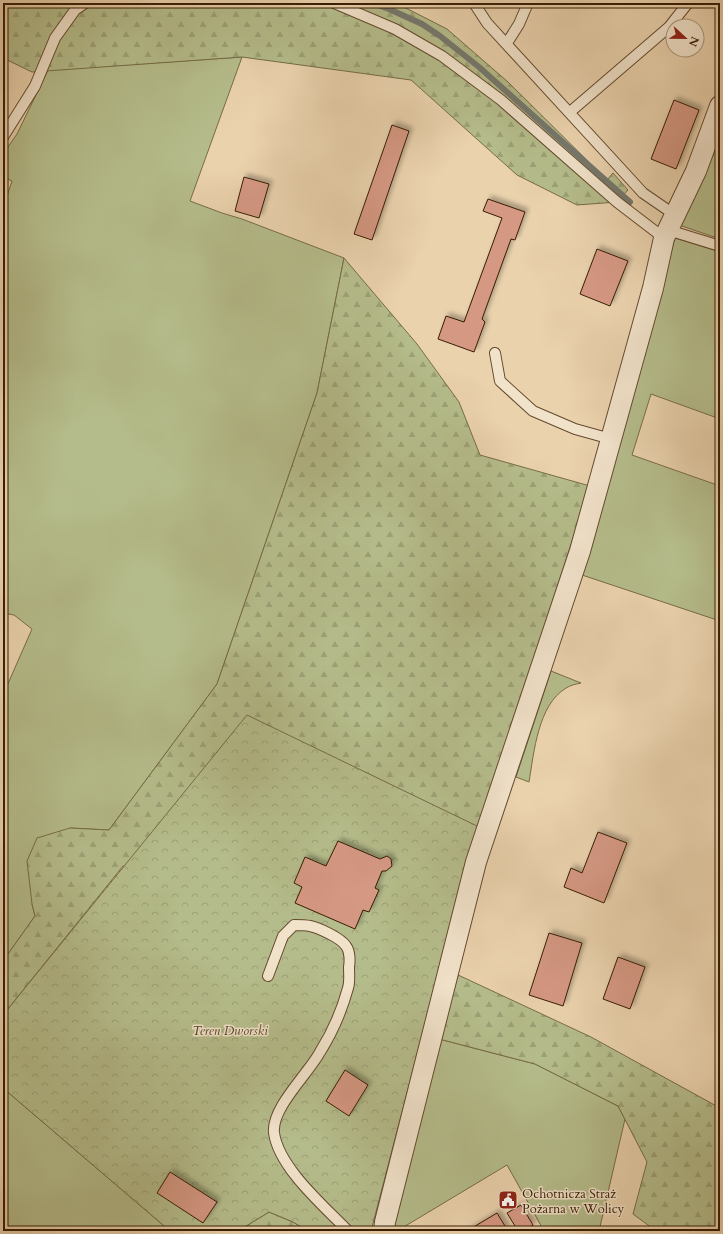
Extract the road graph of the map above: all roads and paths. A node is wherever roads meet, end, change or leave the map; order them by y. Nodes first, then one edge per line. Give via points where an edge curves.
1 (85, 3) edge
2 (334, 3) edge
3 (474, 3) edge
4 (528, 3) edge
5 (688, 3) edge
6 (506, 43) junction
7 (720, 106) edge
8 (570, 112) junction
9 (3, 137) edge
10 (669, 228) junction
11 (720, 246) edge
12 (495, 353) dead end
13 (611, 439) junction
14 (268, 976) dead end
15 (348, 1231) edge
16 (384, 1231) edge

1 - 9 lane via 75,10 55,38 35,86
2 - 10 lane via 395,29 442,56 501,100 617,202
3 - 6 lane via 487,23
4 - 6 lane via 519,24
5 - 8 lane via 670,27
6 - 8 lane
7 - 10 street via 696,171
8 - 10 lane via 643,193
10 - 11 lane
10 - 13 street
12 - 13 lane via 500,381 533,411 575,429
13 - 16 street via 580,551 476,862
14 - 15 lane via 283,936 294,925 310,926 334,936 347,947 350,960 348,987 341,1007 320,1054 278,1114 274,1131 278,1146 294,1174

